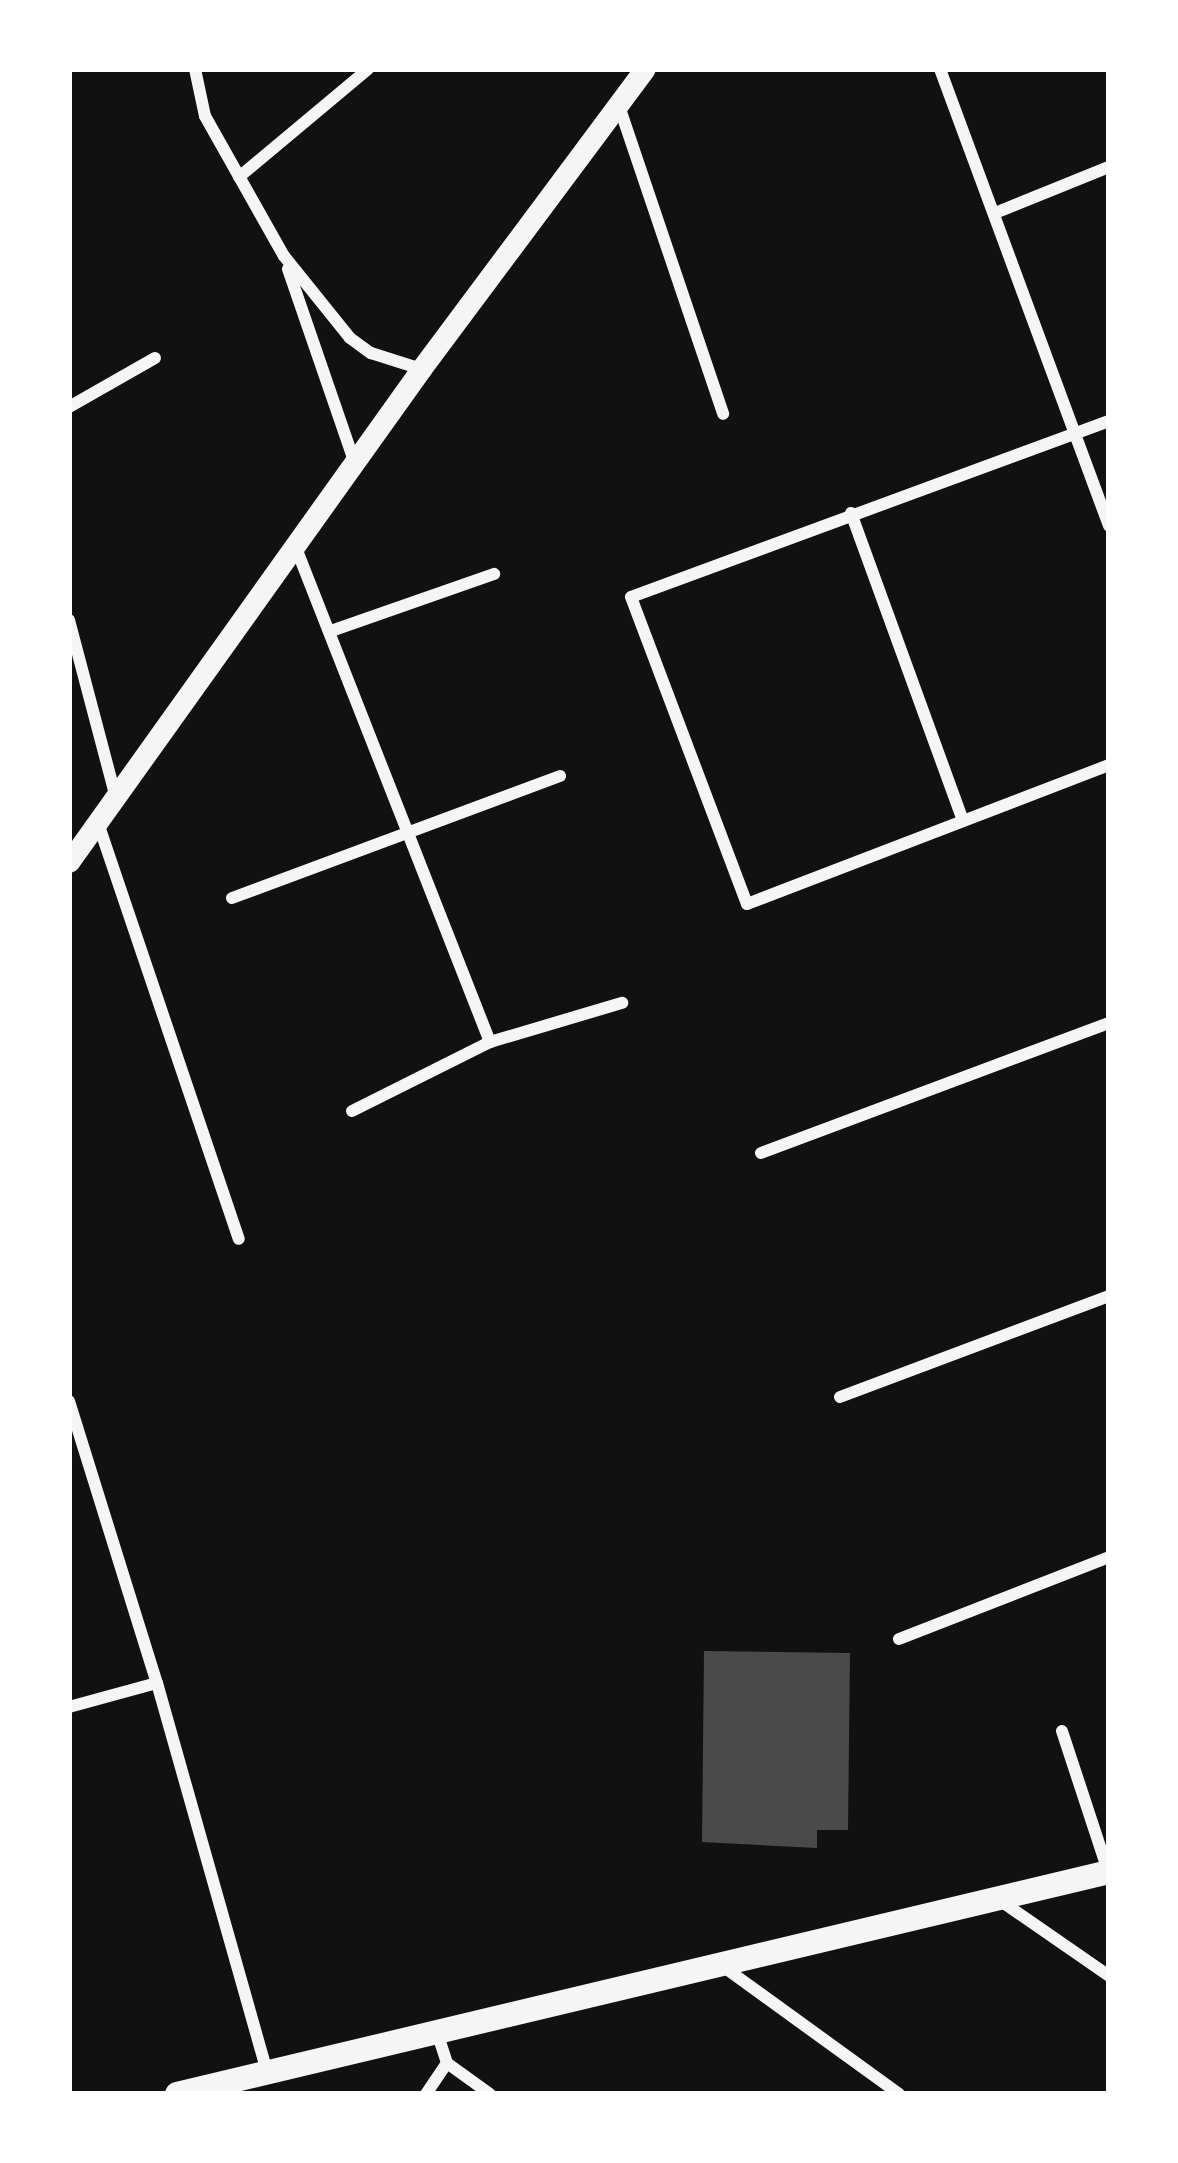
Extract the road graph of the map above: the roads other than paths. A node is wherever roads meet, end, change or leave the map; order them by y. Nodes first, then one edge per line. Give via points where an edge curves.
1 (195, 69) edge
2 (368, 69) edge
3 (645, 69) edge
4 (940, 69) edge
5 (618, 105) junction
6 (1109, 167) edge
7 (239, 177) junction
8 (995, 213) junction
9 (284, 256) junction
10 (155, 358) dead end
11 (422, 369) junction
12 (69, 407) edge
13 (723, 414) dead end
14 (1109, 421) edge
15 (1075, 433) junction
16 (355, 464) junction
17 (851, 513) junction
18 (1109, 526) edge
19 (296, 548) junction
20 (494, 574) dead end
21 (69, 620) edge
22 (332, 631) junction
23 (1109, 765) edge
24 (560, 776) dead end
25 (116, 800) junction
26 (963, 820) junction
27 (98, 823) junction
28 (409, 833) junction
29 (69, 862) edge
30 (232, 898) dead end
31 (622, 1003) dead end
32 (1109, 1023) edge
33 (490, 1042) junction
34 (352, 1111) dead end
35 (761, 1153) dead end
36 (238, 1239) dead end
37 (1109, 1296) edge
38 (840, 1397) dead end
39 (69, 1401) edge
40 (1109, 1557) edge
41 (899, 1639) dead end
42 (157, 1683) junction
43 (69, 1707) edge
44 (1062, 1731) dead end
45 (1109, 1872) edge
46 (998, 1899) junction
47 (720, 1965) junction
48 (1109, 1976) edge
49 (437, 2032) junction
50 (447, 2063) junction
51 (267, 2073) junction
52 (177, 2094) edge
53 (426, 2094) edge
54 (490, 2094) edge
55 (899, 2094) edge

1 - 7 street via 205,116
2 - 7 street
3 - 5 street
4 - 8 street
5 - 11 street
5 - 13 street
6 - 8 street
7 - 9 street
8 - 15 street
9 - 11 street via 350,338
9 - 16 street
10 - 12 street
11 - 16 street
14 - 15 street
15 - 17 street
15 - 18 street
16 - 19 street
17 - 26 street
17 - 26 street via 631,598 747,904
19 - 22 street
19 - 25 street
20 - 22 street
21 - 25 street
22 - 28 street
23 - 26 street
24 - 28 street
25 - 27 street
27 - 29 street
27 - 36 street
28 - 30 street
28 - 33 street
31 - 33 street
32 - 35 street
33 - 34 street
37 - 38 street
39 - 42 street
40 - 41 street
42 - 43 street
42 - 51 street
44 - 45 street
45 - 46 main road
46 - 47 main road
46 - 48 street
47 - 49 main road
47 - 55 street
49 - 50 street
49 - 51 main road
50 - 53 street
50 - 54 street
51 - 52 main road

